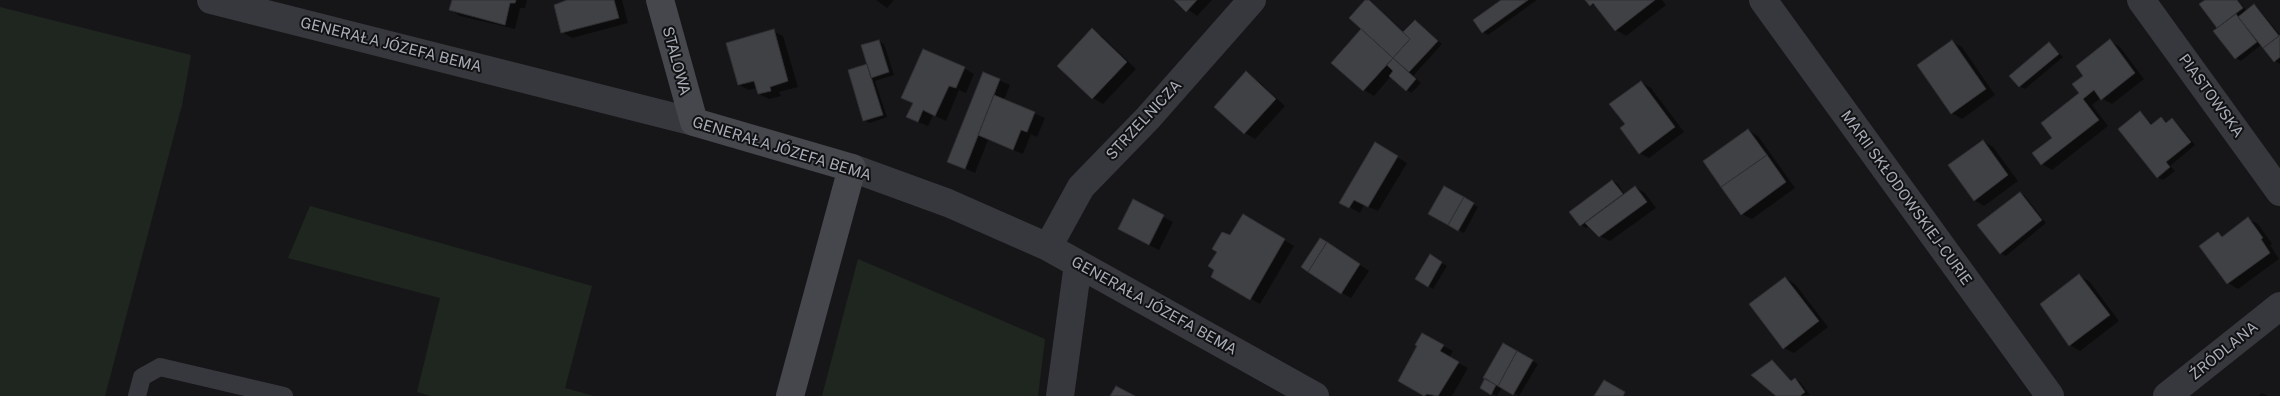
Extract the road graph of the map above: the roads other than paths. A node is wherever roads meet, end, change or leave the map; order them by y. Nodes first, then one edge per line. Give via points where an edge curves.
1 (211, 0) edge
2 (660, 0) edge
3 (1252, 0) edge
4 (1763, 0) edge
5 (2141, 0) edge
6 (694, 122) junction
7 (852, 168) junction
8 (2280, 192) edge
9 (1048, 247) junction
10 (1078, 264) junction
11 (2280, 306) edge
12 (137, 396) edge
13 (284, 396) edge
14 (790, 396) edge
15 (1060, 396) edge
16 (1315, 396) edge
17 (2050, 396) edge
18 (2167, 396) edge

1 - 6 street, GENERAŁA JÓZEFA BEMA
2 - 6 street, STALOWA
3 - 9 street, STRZELNICZA via 1082,187
4 - 17 street, MARII SKŁODOWSKIEJ-CURIE
5 - 8 street, PIASTOWSKA
6 - 7 street, GENERAŁA JÓZEFA BEMA
7 - 9 street, GENERAŁA JÓZEFA BEMA via 948,203
7 - 14 street
9 - 10 street, GENERAŁA JÓZEFA BEMA
10 - 15 street
10 - 16 street, GENERAŁA JÓZEFA BEMA
11 - 18 street, ŹRÓDLANA
12 - 13 lane via 142,377 160,367

